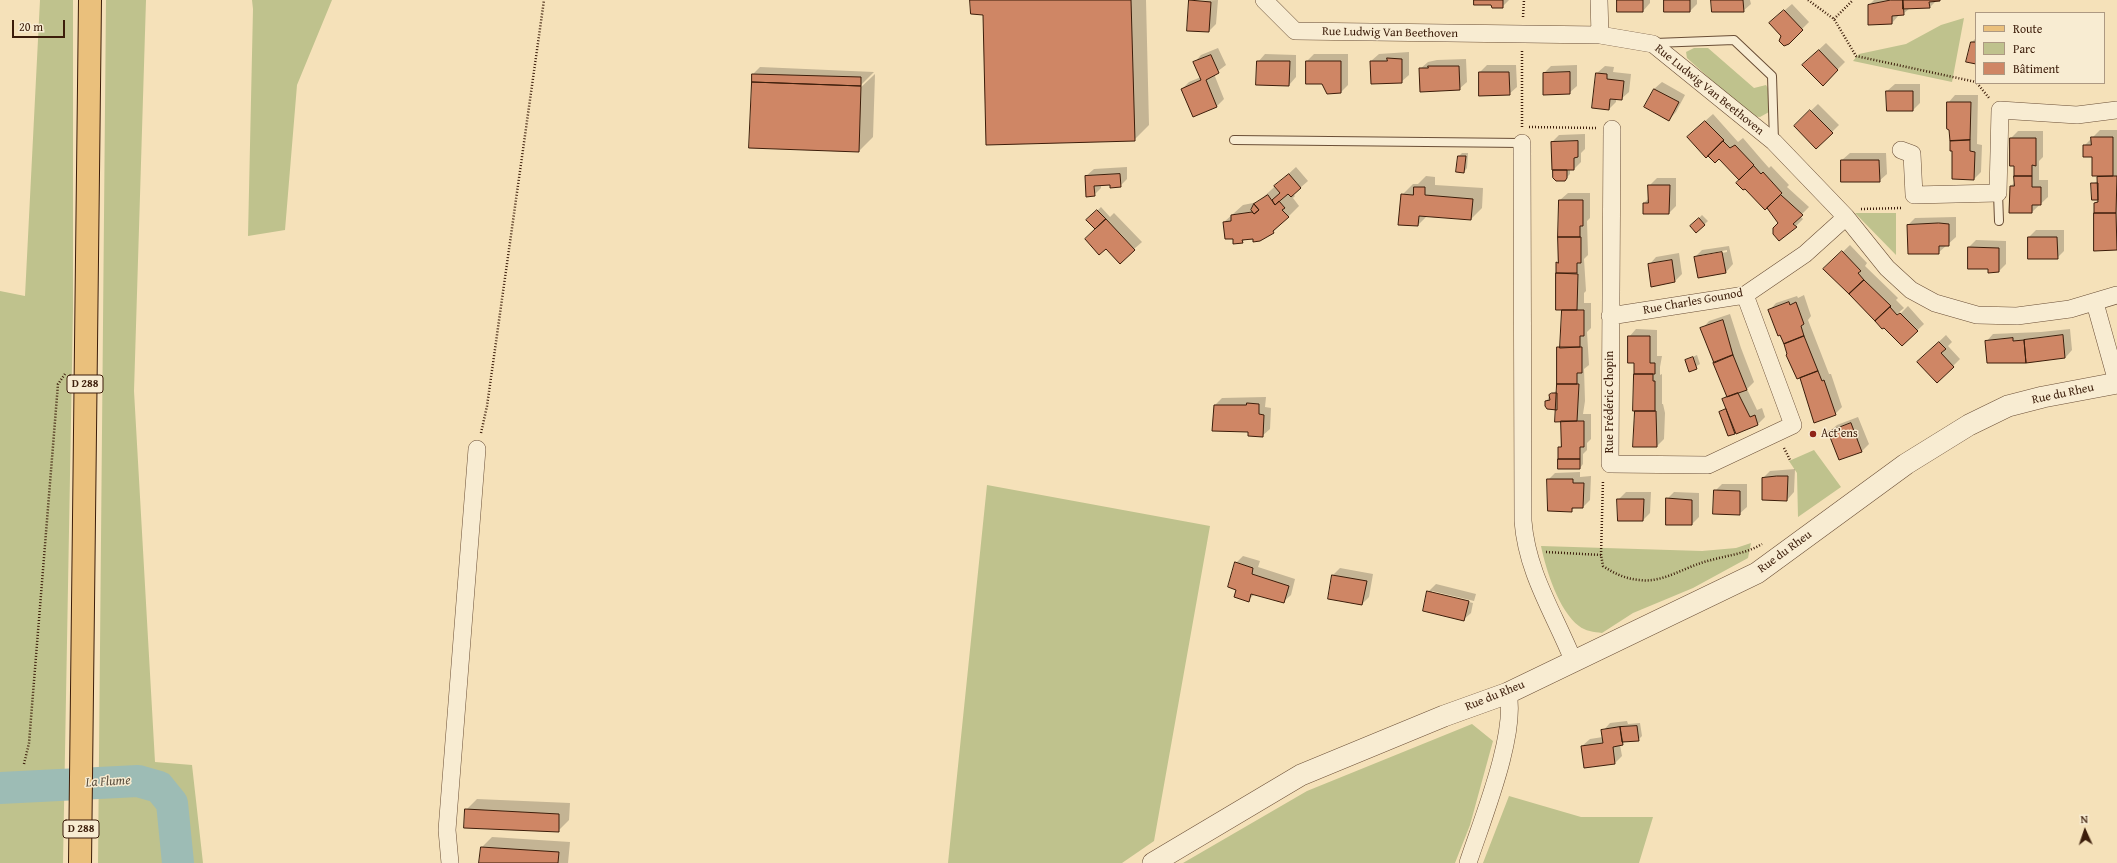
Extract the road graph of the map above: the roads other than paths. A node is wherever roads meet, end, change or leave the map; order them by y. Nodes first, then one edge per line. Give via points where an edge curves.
1 (90, 0) edge
2 (1264, 0) edge
3 (1599, 0) edge
4 (1600, 35) junction
5 (1653, 44) junction
6 (2117, 110) edge
7 (1612, 129) road end
8 (1522, 135) joint
9 (1234, 140) dead end
10 (1774, 142) junction
11 (1901, 150) dead end
12 (1998, 193) junction
13 (1842, 213) junction
14 (1999, 221) dead end
15 (1745, 295) junction
16 (2117, 296) edge
17 (2095, 303) junction
18 (1610, 316) junction
19 (2117, 382) edge
20 (477, 449) road end
21 (1573, 660) junction
22 (1508, 693) junction
23 (80, 863) edge
24 (450, 863) edge
25 (1153, 863) edge
26 (1468, 863) edge

1 - 23 main road, D 288
2 - 4 street, Rue Ludwig Van Beethoven via 1295,31 1522,36
3 - 4 street
4 - 5 street, Rue Ludwig Van Beethoven
5 - 10 street, Rue Ludwig Van Beethoven
5 - 10 lane via 1734,40 1772,76
6 - 12 street via 2077,115 2000,110
7 - 18 street, Rue Frédéric Chopin
8 - 9 lane
8 - 21 street via 1523,521 1535,576
10 - 13 street, Rue Ludwig Van Beethoven
11 - 12 street via 1912,154 1914,195
12 - 14 lane
13 - 15 street, Rue Charles Gounod via 1805,254
13 - 17 street, Rue Ludwig Van Beethoven via 1887,268 1911,290 1935,303 1977,314 2017,316
15 - 18 street, Rue Charles Gounod
15 - 18 street, Rue Frédéric Chopin via 1793,425 1708,465 1610,464
16 - 17 street, Rue Ludwig Van Beethoven
17 - 19 street
19 - 21 street, Rue du Rheu via 2008,406 1969,425 1906,464 1757,573
20 - 24 street via 447,830
21 - 22 street, Rue du Rheu
22 - 25 street, Rue du Rheu via 1444,716 1302,775
22 - 26 street via 1511,704 1505,746

